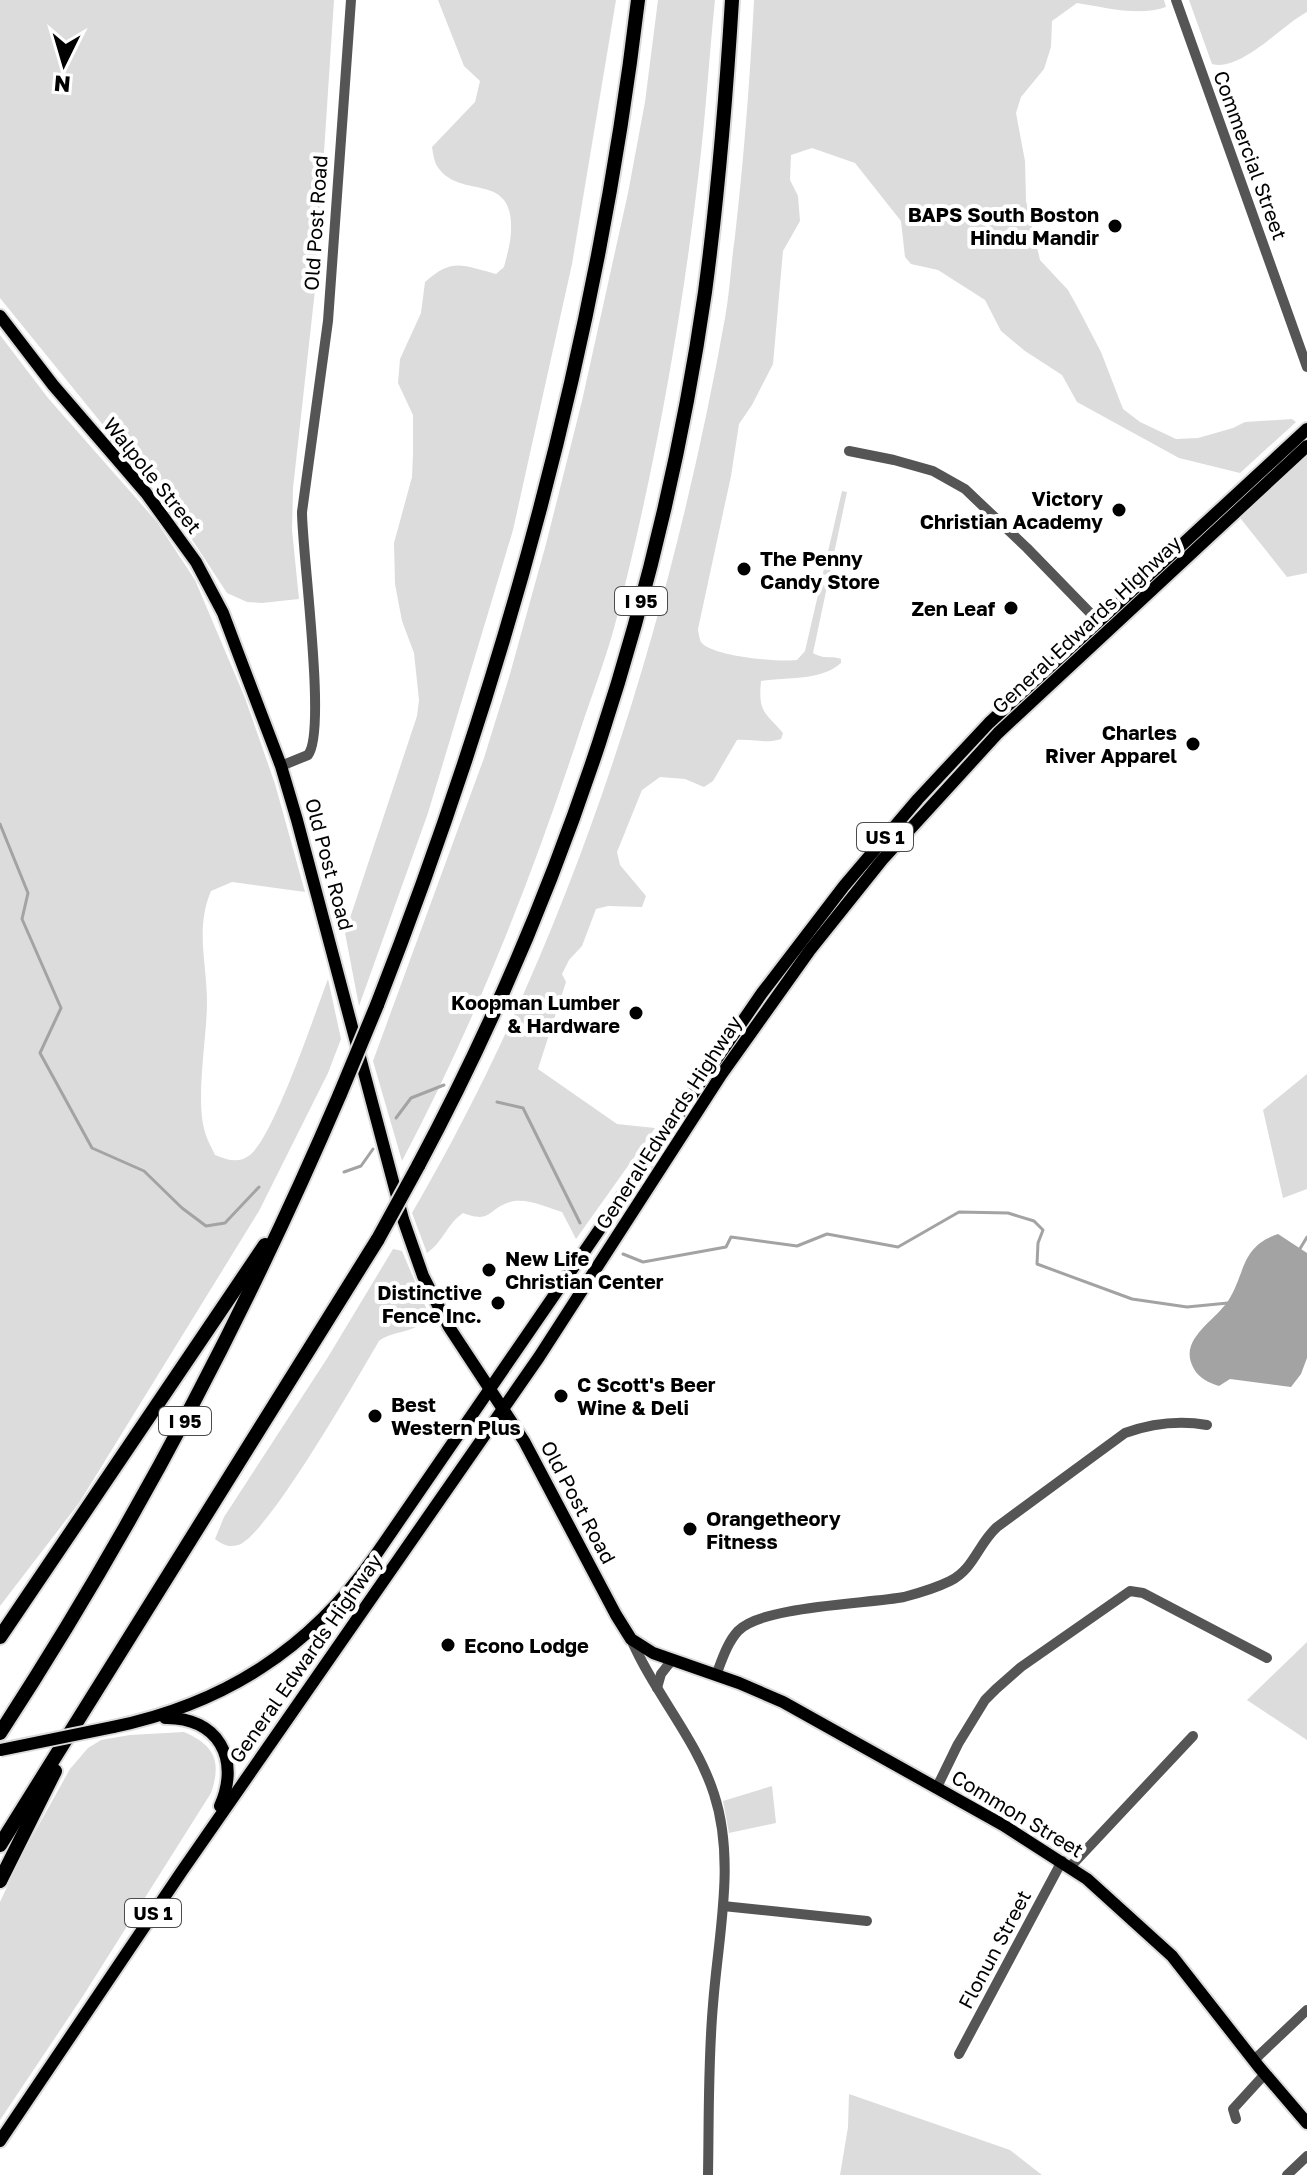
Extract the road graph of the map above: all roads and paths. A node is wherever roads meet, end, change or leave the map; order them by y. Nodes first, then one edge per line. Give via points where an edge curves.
1 (351, 0) edge
2 (638, 0) edge
3 (732, 0) edge
4 (1176, 0) edge
5 (0, 316) edge
6 (1307, 367) edge
7 (1307, 429) edge
8 (1307, 446) edge
9 (849, 451) dead end
10 (1098, 621) junction
11 (281, 766) junction
12 (286, 1215) junction
13 (489, 1388) junction
14 (503, 1409) junction
15 (1207, 1425) dead end
16 (0, 1637) edge
17 (631, 1639) junction
18 (1267, 1658) dead end
19 (672, 1660) junction
20 (716, 1675) junction
21 (657, 1688) junction
22 (152, 1719) junction
23 (77, 1722) junction
24 (0, 1733) edge
25 (1193, 1736) dead end
26 (0, 1750) edge
27 (937, 1787) junction
28 (0, 1845) edge
29 (1066, 1864) junction
30 (182, 1871) junction
31 (0, 1881) edge
32 (723, 1906) junction
33 (867, 1921) dead end
34 (1307, 2010) edge
35 (959, 2054) dead end
36 (1254, 2060) junction
37 (1265, 2074) junction
38 (1236, 2119) dead end
39 (1307, 2123) edge
40 (0, 2141) edge
41 (1307, 2156) edge
42 (708, 2175) edge
43 (1287, 2175) edge

1 - 11 street, Old Post Road via 328,321 302,512 315,739 308,755
2 - 12 highway, I 95, bridge via 602,231 543,495 476,731 377,1005
3 - 23 highway, I 95, bridge via 704,295 676,452 604,728 550,879 482,1039 378,1239
4 - 6 street, Commercial Street
5 - 11 main road, Walpole Street via 182,539 223,613
7 - 10 main road, General Edwards Highway / US 1
8 - 14 main road, General Edwards Highway / US 1 via 998,733 872,871 722,1073
9 - 10 street via 933,471 965,489
10 - 13 main road, General Edwards Highway / US 1 via 965,748 821,914
11 - 13 main road, Old Post Road via 410,1240 445,1321
12 - 16 highway
12 - 24 highway, I 95 via 170,1449
13 - 14 main road, Old Post Road
13 - 22 main road, General Edwards Highway / US 1 via 371,1563 321,1620 241,1680
14 - 17 main road, Old Post Road
14 - 30 main road, General Edwards Highway / US 1
15 - 20 street via 1172,1422 1125,1433 997,1527 968,1569 948,1582 904,1596 751,1621 733,1637
17 - 19 main road, Common Street
17 - 21 street, Old Post Road
18 - 27 street via 1130,1591 991,1694
19 - 20 main road, Common Street
19 - 21 street
20 - 27 main road, Common Street via 783,1702
21 - 32 street, Old Post Road via 714,1795 722,1843
22 - 26 main road, General Edwards Highway / US 1, bridge
22 - 30 main road via 177,1718 200,1725 217,1738 228,1763 220,1806
23 - 28 highway, I 95
23 - 31 highway
25 - 29 street, Flonun Street
27 - 29 main road, Common Street
29 - 35 street, Flonun Street
29 - 36 main road, Common Street via 1172,1956
30 - 40 main road, General Edwards Highway / US 1
32 - 33 street
32 - 42 street, Old Post Road via 713,2005
34 - 36 street
36 - 37 main road, Common Street
37 - 38 street via 1236,2104
37 - 39 main road, Common Street
41 - 43 street

